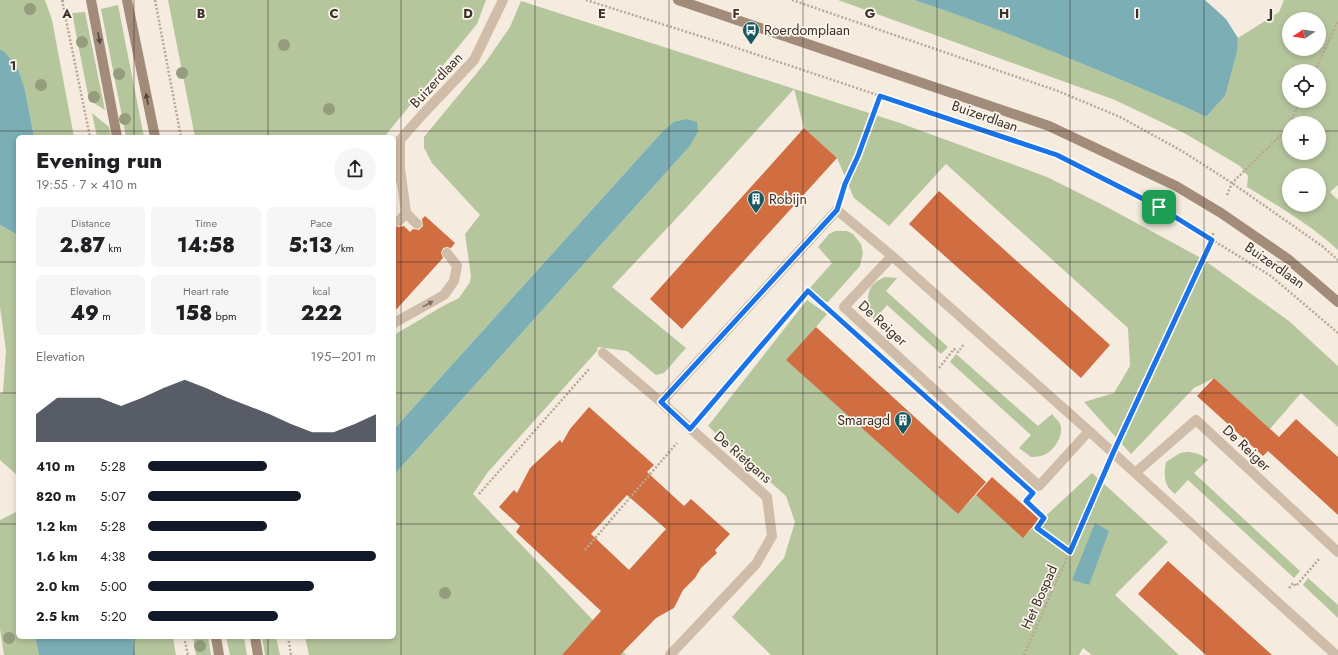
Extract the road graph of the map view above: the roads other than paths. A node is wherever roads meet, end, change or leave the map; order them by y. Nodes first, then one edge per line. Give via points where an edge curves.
1 (91, 0) edge
2 (127, 0) edge
3 (503, 0) edge
4 (678, 0) edge
5 (117, 135) edge
6 (155, 135) edge
7 (397, 143) edge
8 (400, 168) junction
9 (396, 175) edge
10 (406, 213) junction
11 (399, 221) dead end
12 (417, 224) dead end
13 (447, 253) dead end
14 (892, 256) junction
15 (1338, 302) edge
16 (396, 322) edge
17 (603, 354) road end
18 (661, 402) junction
19 (1089, 431) junction
20 (1135, 473) junction
21 (1334, 548) edge
22 (216, 639) edge
23 (255, 639) edge
24 (219, 655) edge
25 (258, 655) edge
26 (670, 655) edge
27 (1336, 655) edge

1 -> 5 street
6 -> 2 street
3 - 7 street, Buizerdlaan via 474,60
4 - 15 street, Buizerdlaan via 1049,126 1176,186 1221,212 1288,259
7 - 8 street, Buizerdlaan
8 - 9 street
8 - 10 street, Buizerdlaan
10 - 11 street
10 - 12 street
16 -> 13 street via 444,295 454,282 457,266
14 - 18 street via 837,210
14 - 19 street
14 - 19 street, De Reiger via 844,307 1039,486
17 - 18 street, De Rietgans
18 - 26 street, De Rietgans via 767,497 772,536 756,564
19 - 20 street
20 - 21 street, De Reiger via 1196,420
20 - 27 street
22 - 24 street
23 - 25 street

